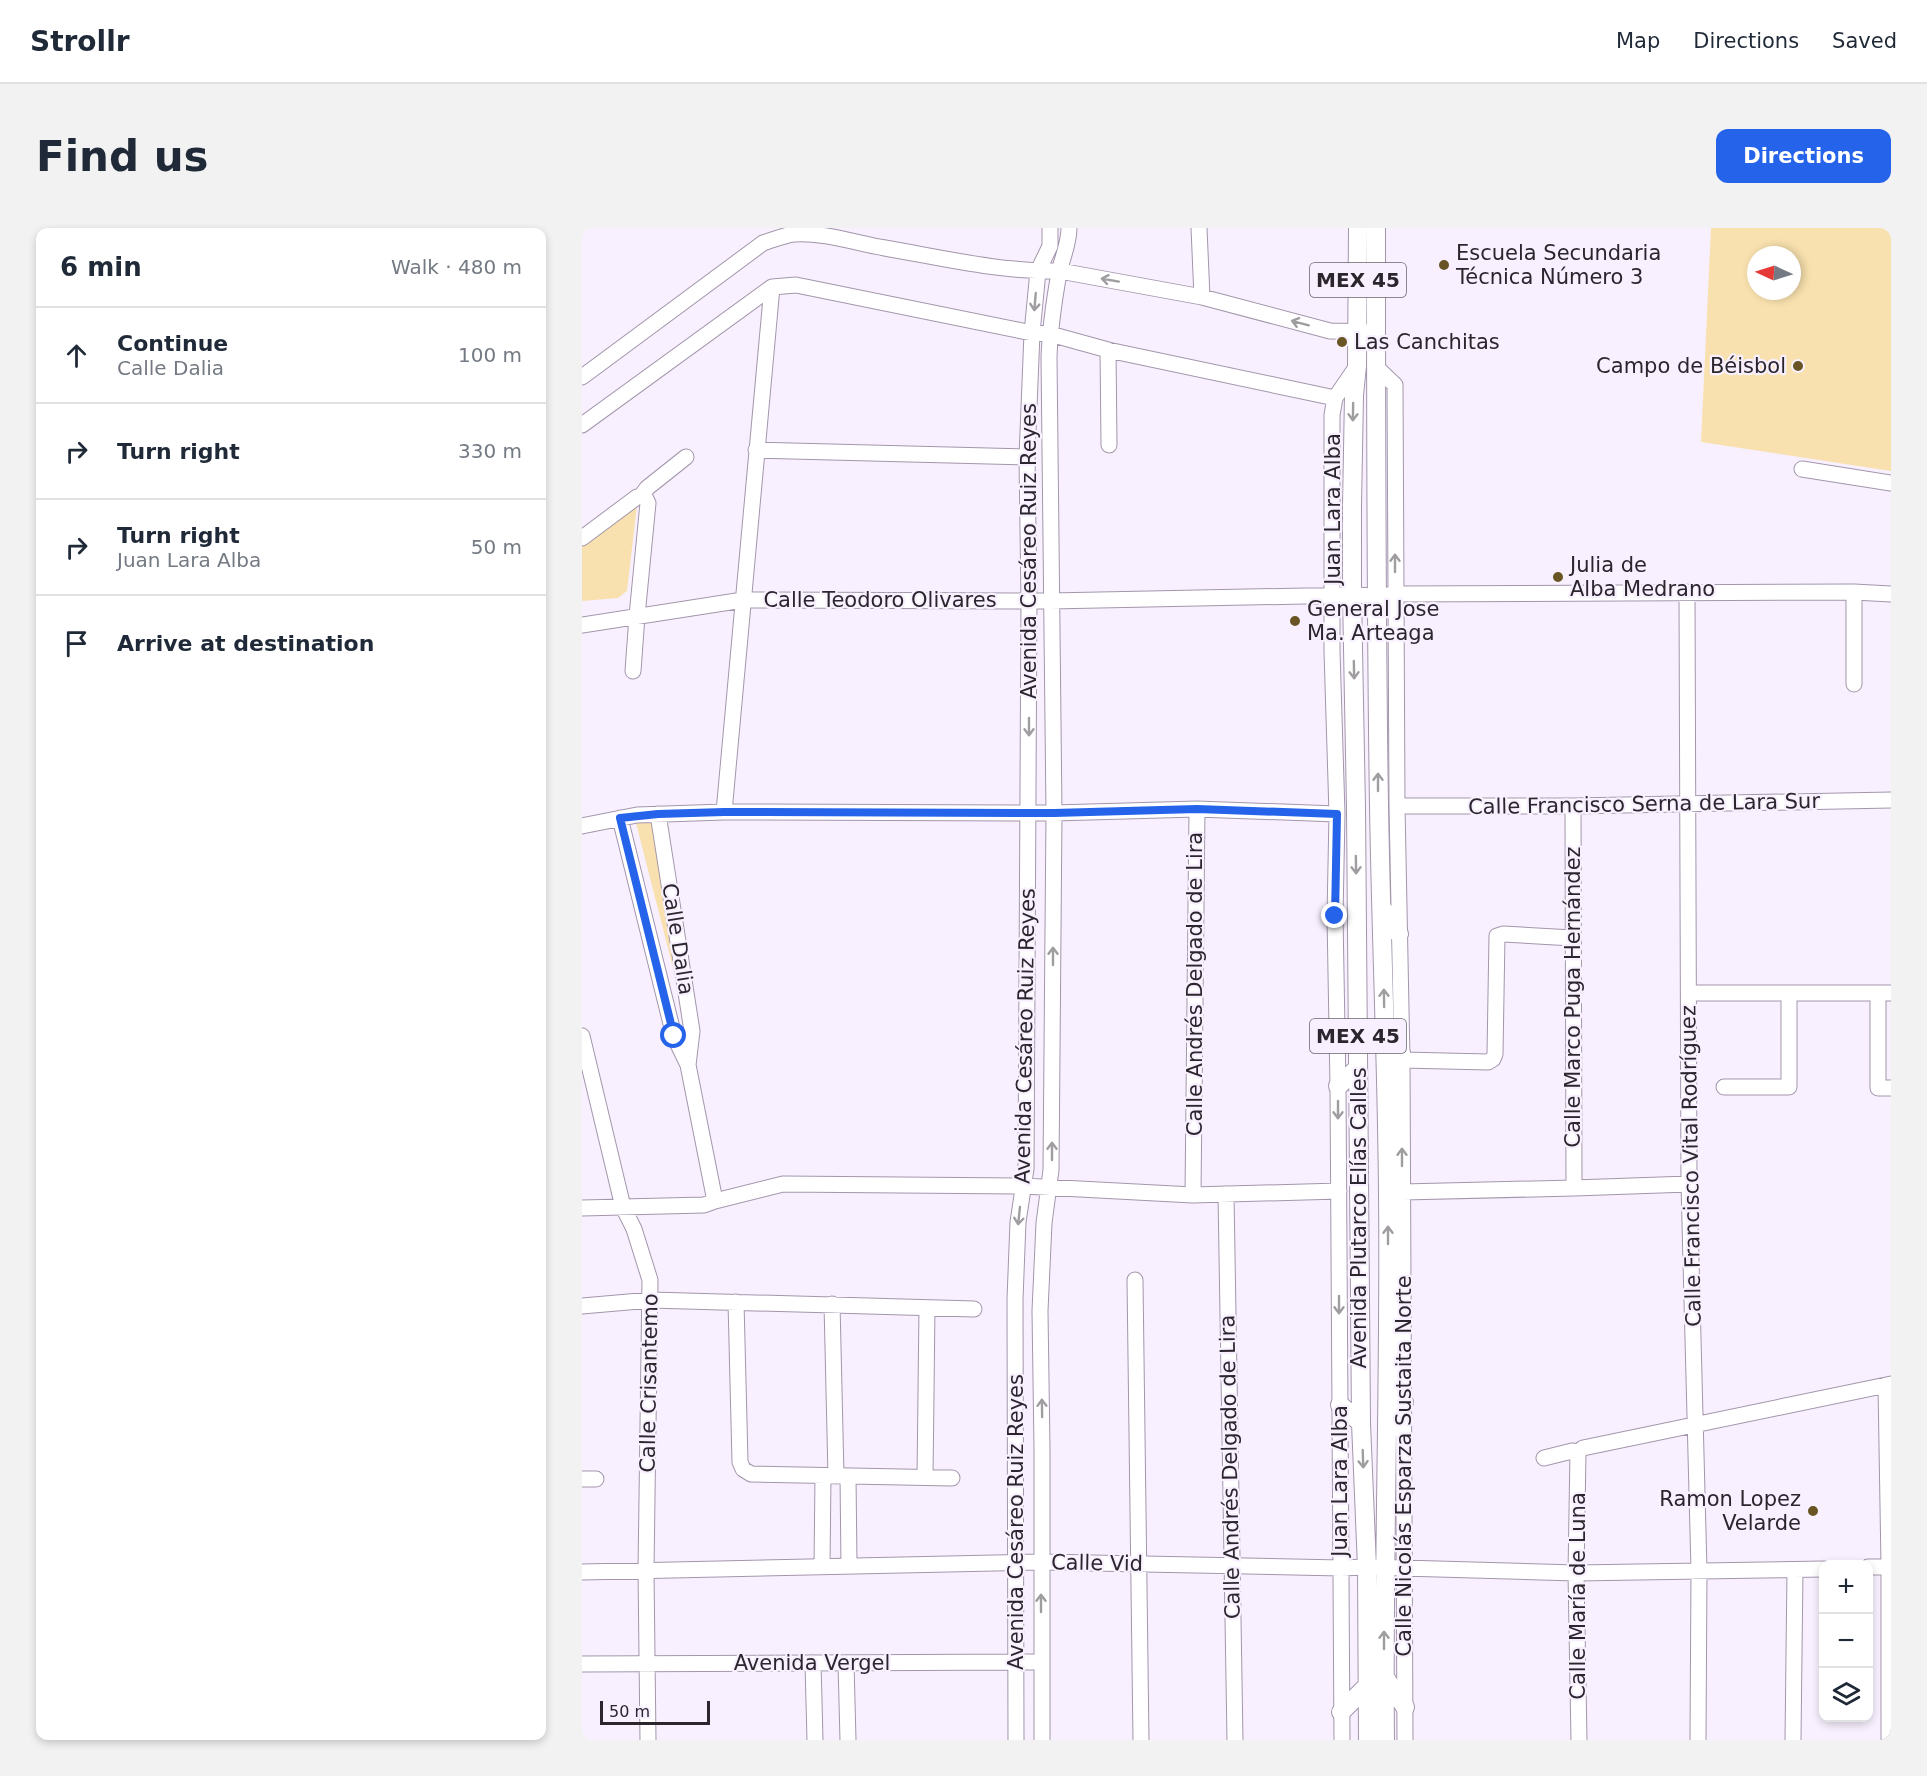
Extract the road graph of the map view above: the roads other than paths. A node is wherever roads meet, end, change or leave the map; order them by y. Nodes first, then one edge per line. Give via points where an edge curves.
1 (1050, 228) edge
2 (1070, 228) edge
3 (1199, 228) edge
4 (1358, 228) edge
5 (1376, 228) edge
6 (1060, 271) junction
7 (1038, 272) junction
8 (772, 287) junction
9 (1202, 297) junction
10 (1357, 332) junction
11 (1376, 332) junction
12 (1032, 333) junction
13 (1050, 334) junction
14 (1108, 350) junction
15 (1357, 366) junction
16 (582, 376) edge
17 (1335, 398) junction
18 (582, 425) edge
19 (1109, 445) dead end
20 (756, 450) junction
21 (686, 457) dead end
22 (1027, 457) junction
23 (1802, 469) dead end
24 (1891, 483) edge
25 (641, 496) junction
26 (582, 538) edge
27 (1687, 592) junction
28 (1854, 592) junction
29 (1891, 594) edge
30 (1352, 595) junction
31 (1387, 595) junction
32 (1333, 596) junction
33 (743, 600) junction
34 (1029, 600) junction
35 (1050, 601) junction
36 (637, 616) junction
37 (582, 625) edge
38 (633, 671) dead end
39 (1854, 684) dead end
40 (1891, 800) edge
41 (1688, 804) junction
42 (1397, 806) junction
43 (1573, 806) junction
44 (1197, 809) junction
45 (724, 812) junction
46 (1028, 812) junction
47 (1054, 813) junction
48 (658, 814) junction
49 (1337, 814) junction
50 (620, 818) junction
51 (582, 826) edge
52 (1382, 908) junction
53 (1357, 915) junction
54 (1335, 916) junction
55 (1399, 934) junction
56 (1573, 938) junction
57 (1689, 993) junction
58 (1885, 993) edge
59 (1790, 994) junction
60 (582, 1036) edge
61 (1402, 1057) junction
62 (688, 1065) junction
63 (1358, 1068) junction
64 (1386, 1076) junction
65 (1338, 1086) junction
66 (1724, 1087) dead end
67 (1884, 1088) edge
68 (1689, 1184) junction
69 (1023, 1186) junction
70 (1050, 1188) junction
71 (1574, 1188) junction
72 (1339, 1191) junction
73 (1402, 1192) junction
74 (1226, 1194) junction
75 (1193, 1195) junction
76 (716, 1200) junction
77 (623, 1207) junction
78 (582, 1208) edge
79 (1136, 1280) dead end
80 (651, 1300) junction
81 (736, 1302) junction
82 (832, 1304) junction
83 (582, 1306) edge
84 (927, 1308) junction
85 (974, 1309) dead end
86 (1888, 1385) edge
87 (1404, 1402) junction
88 (1340, 1405) junction
89 (1361, 1423) junction
90 (1695, 1424) junction
91 (1388, 1432) junction
92 (1578, 1452) junction
93 (1544, 1458) dead end
94 (836, 1476) junction
95 (925, 1477) junction
96 (952, 1478) dead end
97 (1016, 1562) junction
98 (1041, 1562) junction
99 (1137, 1563) junction
100 (849, 1565) junction
101 (1232, 1565) junction
102 (822, 1566) junction
103 (1376, 1567) junction
104 (1873, 1567) edge
105 (1890, 1567) edge
106 (1341, 1568) junction
107 (1404, 1569) junction
108 (1819, 1569) edge
109 (1699, 1570) junction
110 (1795, 1570) junction
111 (646, 1571) junction
112 (582, 1572) edge
113 (1576, 1573) junction
114 (1016, 1662) junction
115 (1041, 1662) junction
116 (646, 1663) junction
117 (813, 1663) junction
118 (846, 1663) junction
119 (582, 1664) edge
120 (1384, 1676) junction
121 (1367, 1686) junction
122 (1405, 1707) junction
123 (1341, 1712) junction
124 (648, 1740) edge
125 (815, 1740) edge
126 (848, 1740) edge
127 (1016, 1740) edge
128 (1041, 1740) edge
129 (1141, 1740) edge
130 (1234, 1740) edge
131 (1342, 1740) edge
132 (1368, 1740) edge
133 (1385, 1740) edge
134 (1405, 1740) edge
135 (1579, 1740) edge
136 (1698, 1740) edge
137 (1793, 1740) edge
138 (1889, 1740) edge

1 - 7 street, Avenida Cesáreo Ruiz Reyes via 1050,246
2 - 6 street, Avenida Cesáreo Ruiz Reyes
3 - 9 street
4 - 10 main road, Avenida Plutarco Elías Calles / MEX 45
5 - 11 main road, Avenida Plutarco Elías Calles / MEX 45
6 - 7 street
9 -> 6 street
6 - 13 street, Avenida Cesáreo Ruiz Reyes
7 -> 12 street, Avenida Cesáreo Ruiz Reyes
7 - 16 street via 793,234 763,243
8 - 12 street via 796,285
8 - 18 street
8 - 20 street
10 -> 9 street via 1330,331
10 - 11 street
10 - 15 main road, Avenida Plutarco Elías Calles / MEX 45
31 -> 11 main road, Avenida Plutarco Elías Calles / MEX 45
12 - 13 street
12 - 22 street, Avenida Cesáreo Ruiz Reyes
13 - 14 street
13 - 35 street, Avenida Cesáreo Ruiz Reyes
14 - 17 street
14 - 19 street
15 - 17 street, Juan Lara Alba
15 -> 30 main road, Avenida Plutarco Elías Calles / MEX 45
17 - 32 street, Juan Lara Alba
20 - 22 street
20 - 33 street
21 - 25 street
22 - 34 street, Avenida Cesáreo Ruiz Reyes
23 - 24 street
25 - 26 street
25 - 36 street via 648,503
27 - 28 street, Calle Teodoro Olivares
27 - 31 street, Calle Teodoro Olivares
27 - 41 street, Calle Francisco Vital Rodríguez
28 - 29 street, Calle Teodoro Olivares
28 - 39 street
30 - 31 street, Calle Teodoro Olivares
30 - 32 street, Calle Teodoro Olivares
30 -> 53 main road, Avenida Plutarco Elías Calles / MEX 45
31 - 42 street, Calle Nicolás Esparza Sustaita Norte
52 -> 31 main road, Avenida Plutarco Elías Calles / MEX 45 via 1379,808
32 - 35 street, Calle Teodoro Olivares
32 - 49 street, Juan Lara Alba
33 - 34 street, Calle Teodoro Olivares
33 - 36 street, Calle Teodoro Olivares
33 - 45 street
34 - 35 street, Calle Teodoro Olivares
34 -> 46 street, Avenida Cesáreo Ruiz Reyes
35 - 47 street, Avenida Cesáreo Ruiz Reyes
36 - 37 street, Calle Teodoro Olivares
36 - 38 street
40 - 41 street, Calle Francisco Serna de Lara Sur
41 - 43 street, Calle Francisco Serna de Lara Sur
41 - 57 street, Calle Francisco Vital Rodríguez
42 - 43 street, Calle Francisco Serna de Lara Sur
42 - 55 street, Calle Nicolás Esparza Sustaita Norte
43 - 56 street, Calle Marco Puga Hernández
44 - 47 street
44 - 49 street
44 - 75 street, Calle Andrés Delgado de Lira
45 - 46 street
45 - 48 street
46 - 47 street
46 - 69 street, Avenida Cesáreo Ruiz Reyes
70 -> 47 street, Avenida Cesáreo Ruiz Reyes
48 - 50 street
48 - 62 street, Calle Dalia via 692,1031
49 - 54 street, Juan Lara Alba
50 - 51 street
50 - 62 street, Calle Dalia via 674,1036
52 - 55 main road
64 -> 52 main road, Avenida Plutarco Elías Calles / MEX 45
53 - 54 street
53 - 63 main road, Avenida Plutarco Elías Calles / MEX 45
54 - 65 street, Juan Lara Alba
55 - 61 street, Calle Nicolás Esparza Sustaita Norte
56 - 61 street via 1497,936 1495,1054 1488,1062
56 - 71 street, Calle Marco Puga Hernández
57 - 59 street
57 - 68 street, Calle Francisco Vital Rodríguez
58 - 59 street
58 - 67 street
59 - 66 street via 1789,1087
60 - 77 street, Calle Crisantemo
61 - 64 main road
73 -> 61 street, Calle Nicolás Esparza Sustaita Norte
62 - 76 street, Calle Dalia
63 - 65 main road
63 - 89 main road, Avenida Plutarco Elías Calles / MEX 45
91 -> 64 main road, Avenida Plutarco Elías Calles / MEX 45
65 -> 72 street, Juan Lara Alba
68 - 71 street
68 - 90 street, Calle Francisco Vital Rodríguez
69 - 70 street
69 - 76 street via 783,1184
69 -> 97 street, Avenida Cesáreo Ruiz Reyes via 1015,1299
70 - 75 street
98 -> 70 street, Avenida Cesáreo Ruiz Reyes via 1040,1311 1044,1223
71 - 73 street
72 - 74 street
72 -> 88 street, Juan Lara Alba
73 - 87 street, Calle Nicolás Esparza Sustaita Norte
74 - 75 street
74 - 101 street, Calle Andrés Delgado de Lira
76 - 77 street via 704,1205
77 - 78 street
77 - 80 street, Calle Crisantemo via 650,1280
79 - 99 street
80 - 81 street
80 - 83 street
80 - 111 street, Calle Crisantemo
81 - 82 street
81 - 94 street via 741,1465 751,1474
82 - 84 street
82 - 94 street
84 - 85 street
84 - 95 street
86 - 90 street
86 - 105 street
87 - 91 main road
87 - 107 street, Calle Nicolás Esparza Sustaita Norte
88 - 89 main road
88 - 106 street, Juan Lara Alba
89 -> 103 main road, Avenida Plutarco Elías Calles / MEX 45
90 - 92 street
90 - 109 street, Calle Francisco Vital Rodríguez
91 - 103 main road, Avenida Plutarco Elías Calles / MEX 45
92 - 93 street
92 - 113 street, Calle María de Luna
94 - 95 street
94 - 100 street
94 - 102 street
95 - 96 street
97 - 98 street, Calle Vid
97 - 100 street, Calle Vid
97 - 114 street, Avenida Cesáreo Ruiz Reyes
98 - 99 street, Calle Vid
115 -> 98 street, Avenida Cesáreo Ruiz Reyes
99 - 101 street, Calle Vid
99 - 129 street
100 - 102 street, Calle Vid
101 - 106 street, Calle Vid
101 - 130 street, Calle Andrés Delgado de Lira
102 - 111 street, Calle Vid
103 - 106 street, Calle Vid
103 - 107 street, Calle Vid
120 -> 103 main road, Avenida Plutarco Elías Calles / MEX 45
103 - 121 main road, Avenida Plutarco Elías Calles / MEX 45
104 - 105 street
105 - 138 street
106 - 123 street, Juan Lara Alba
107 - 113 street, Calle Vid
107 - 122 street, Calle Nicolás Esparza Sustaita Norte
108 - 110 street, Calle Vid
109 - 110 street, Calle Vid
109 - 113 street, Calle Vid
109 - 136 street, Calle Francisco Vital Rodríguez
110 - 137 street
111 - 112 street, Calle Vid
111 - 116 street, Calle Crisantemo
113 - 135 street, Calle María de Luna
114 - 115 street, Avenida Vergel
114 - 118 street, Avenida Vergel
114 - 127 street, Avenida Cesáreo Ruiz Reyes
115 - 128 street, Avenida Cesáreo Ruiz Reyes
116 - 117 street, Avenida Vergel
116 - 119 street, Avenida Vergel
116 - 124 street, Calle Crisantemo
117 - 118 street, Avenida Vergel
117 - 125 street
118 - 126 street
120 - 122 main road
120 - 133 main road, Avenida Plutarco Elías Calles / MEX 45
121 - 123 main road
121 - 132 main road, Avenida Plutarco Elías Calles / MEX 45
122 - 134 street, Calle Nicolás Esparza Sustaita Norte
123 - 131 street, Juan Lara Alba

